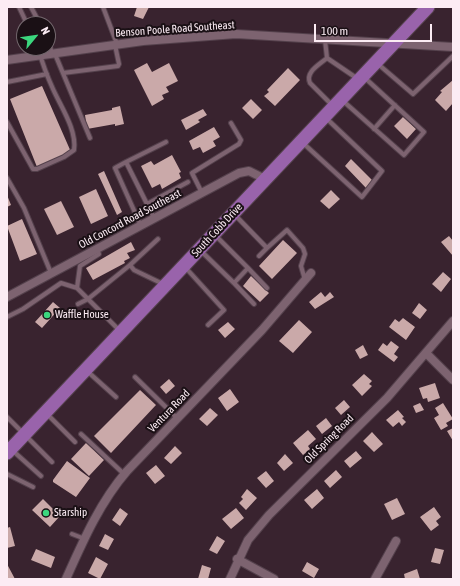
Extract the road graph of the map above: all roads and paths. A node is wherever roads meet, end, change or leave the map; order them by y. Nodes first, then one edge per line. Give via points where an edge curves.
1 (31, 7) edge
2 (103, 7) edge
3 (428, 7) edge
4 (36, 16) edge
5 (325, 40) junction
6 (116, 44) junction
7 (393, 44) junction
8 (453, 47) edge
9 (56, 53) edge
10 (23, 56) edge
11 (40, 56) edge
12 (54, 56) edge
13 (453, 56) edge
14 (327, 58) junction
15 (7, 60) edge
16 (376, 62) junction
17 (63, 73) junction
18 (47, 74) junction
19 (361, 78) junction
20 (7, 82) edge
21 (395, 105) junction
22 (333, 108) junction
23 (7, 122) edge
24 (231, 123) dead end
25 (374, 128) junction
26 (90, 138) dead end
27 (301, 141) junction
28 (166, 142) dead end
29 (126, 162) junction
30 (7, 178) edge
31 (265, 179) junction
32 (188, 182) dead end
33 (202, 193) junction
34 (147, 204) junction
35 (233, 213) junction
36 (154, 218) junction
37 (141, 226) junction
38 (213, 234) junction
39 (158, 238) dead end
40 (267, 248) junction
41 (97, 249) junction
42 (199, 249) junction
43 (259, 256) dead end
44 (130, 265) junction
45 (184, 265) junction
46 (248, 268) junction
47 (311, 273) dead end
48 (52, 274) junction
49 (305, 280) junction
50 (234, 284) junction
51 (165, 285) junction
52 (77, 288) junction
53 (267, 288) dead end
54 (7, 297) edge
55 (88, 299) junction
56 (78, 304) dead end
57 (254, 304) dead end
58 (7, 317) edge
59 (453, 321) edge
60 (208, 325) dead end
61 (121, 332) junction
62 (426, 353) junction
63 (85, 370) junction
64 (135, 377) dead end
65 (453, 380) edge
66 (116, 398) dead end
67 (46, 412) junction
68 (7, 417) edge
69 (177, 418) junction
70 (81, 434) dead end
71 (24, 435) junction
72 (75, 442) dead end
73 (9, 451) edge
74 (52, 462) dead end
75 (7, 474) edge
76 (124, 474) junction
77 (41, 476) dead end
78 (33, 487) dead end
79 (72, 534) dead end
80 (85, 539) junction
81 (396, 541) dead end
82 (238, 559) junction
83 (66, 579) edge
84 (230, 579) edge
85 (274, 579) edge
86 (375, 579) edge

1 - 4 lane
2 - 6 lane
3 - 7 main road, South Cobb Drive
5 - 6 street, Benson Poole Road Southeast via 236,34
5 - 7 street, Benson Poole Road Southeast
5 - 14 lane
6 - 9 street, Benson Poole Road Southeast
6 - 17 lane via 118,66
7 - 8 street
7 - 16 main road, South Cobb Drive
10 - 15 street, Benson Poole Road Southeast
11 - 18 lane
12 - 17 lane
13 - 16 lane via 413,94
14 - 19 lane
14 - 22 lane via 308,79
16 - 19 main road, South Cobb Drive
17 - 26 lane
18 - 20 lane
18 - 23 lane via 68,121 75,141 74,150 37,170 33,169
19 - 21 lane
19 - 22 main road, South Cobb Drive
21 - 25 lane
21 - 25 lane via 424,132 404,156
22 - 25 lane
22 - 27 main road, South Cobb Drive
22 - 27 lane via 382,171 362,197
24 - 33 lane via 240,140 239,144 192,174
27 - 31 main road, South Cobb Drive
28 - 29 lane
29 - 34 lane
29 - 37 lane via 115,168
30 - 48 lane via 24,208
31 - 33 street, Old Concord Road Southeast via 249,171 239,173
31 - 35 main road, South Cobb Drive
32 - 34 lane
33 - 36 street, Old Concord Road Southeast
34 - 36 lane
35 - 38 main road, South Cobb Drive
35 - 40 lane
36 - 37 street, Old Concord Road Southeast
37 - 41 street, Old Concord Road Southeast
38 - 42 main road, South Cobb Drive
38 - 46 lane
39 - 44 lane
40 - 43 lane
40 - 49 lane via 287,230 303,248 305,254 301,266
41 - 48 street, Old Concord Road Southeast
41 - 52 lane via 99,254 80,266
42 - 45 main road, South Cobb Drive
42 - 50 lane
44 - 51 lane via 134,270
44 - 55 lane
45 - 51 main road, South Cobb Drive
45 - 60 lane via 224,310
46 - 50 lane
46 - 53 lane
47 - 49 street, Ventura Road
48 - 54 street, Old Concord Road Southeast
49 - 69 street, Ventura Road via 262,330
50 - 57 lane
51 - 61 main road, South Cobb Drive
52 - 55 lane
52 - 58 lane via 61,283
55 - 56 lane
55 - 61 lane
59 - 62 street, Old Spring Road
61 - 63 main road, South Cobb Drive
62 - 65 street
62 - 82 street, Old Spring Road via 387,398 269,515 248,540
63 - 66 lane
63 - 67 main road, South Cobb Drive
64 - 69 lane
67 - 71 main road, South Cobb Drive
67 - 72 lane
68 - 71 lane
69 - 76 street, Ventura Road
70 - 76 lane
71 - 73 main road, South Cobb Drive
71 - 74 lane
73 - 77 lane
75 - 78 lane
76 - 80 street, Ventura Road via 111,490
79 - 80 lane
80 - 83 street, Ventura Road
81 - 86 street
82 - 84 street, Old Spring Road
82 - 85 street

